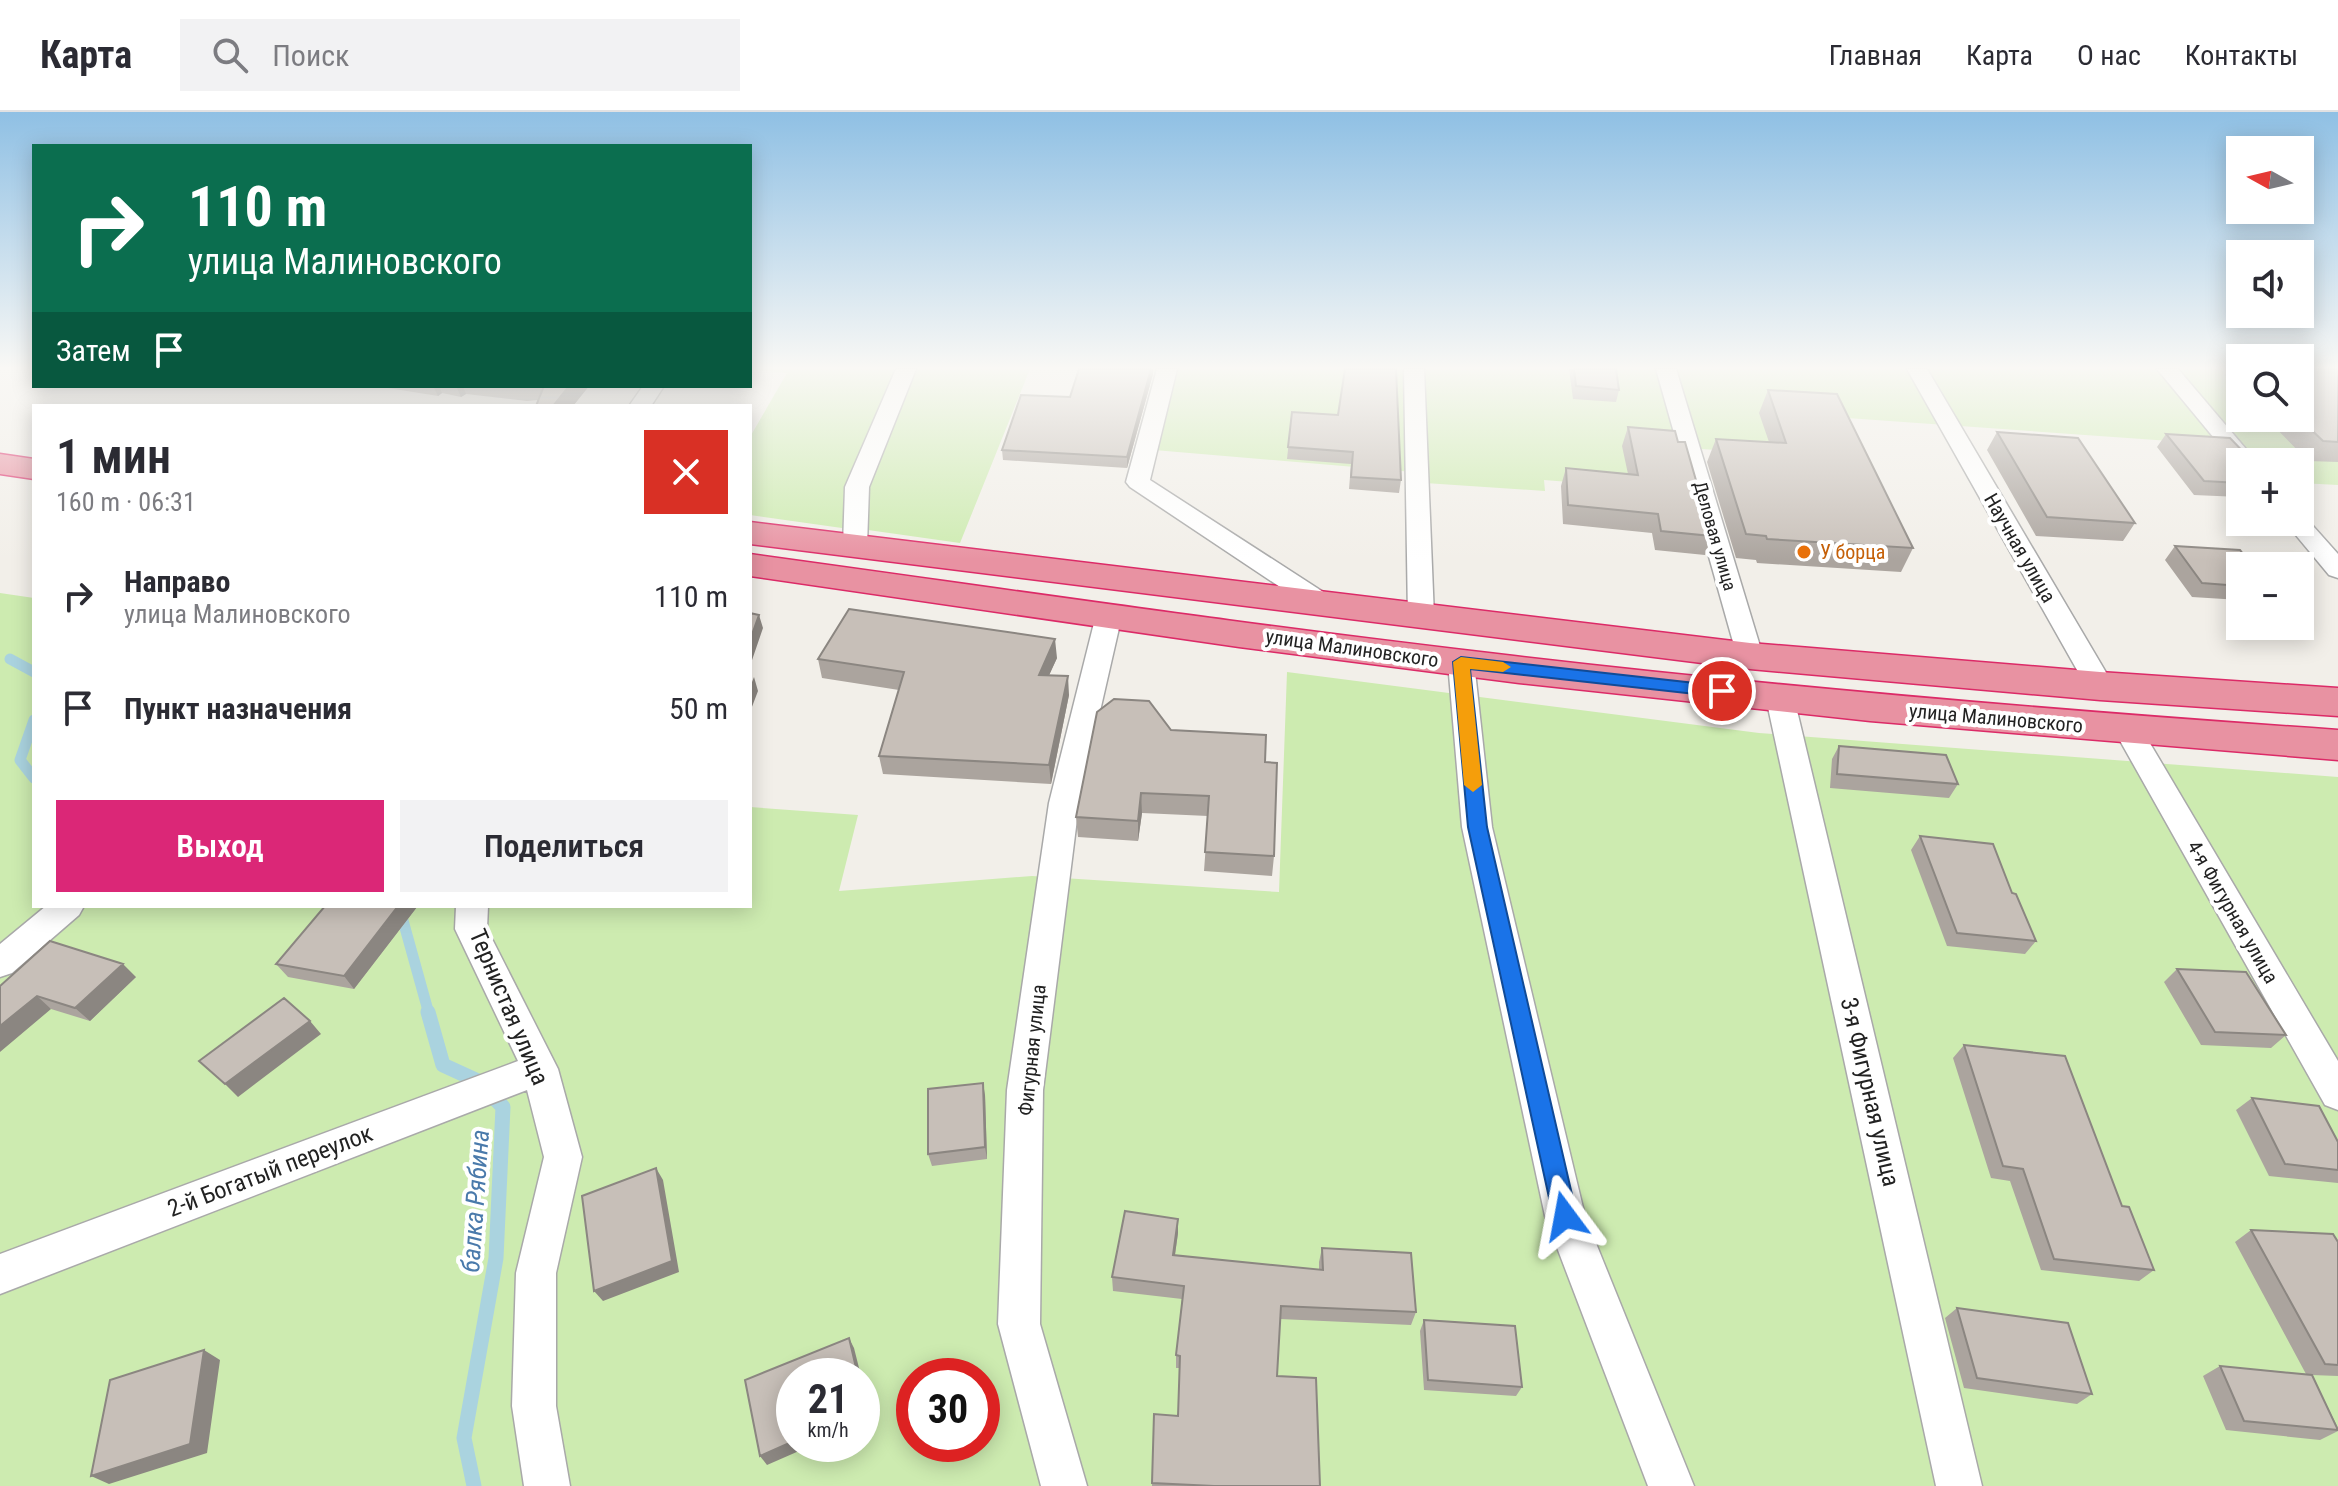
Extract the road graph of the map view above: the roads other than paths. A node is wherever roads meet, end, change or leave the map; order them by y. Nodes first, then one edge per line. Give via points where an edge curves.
1 (879, 433) edge
2 (1151, 433) edge
3 (1416, 433) edge
4 (1685, 433) edge
5 (1954, 433) edge
6 (0, 435) edge
7 (32, 440) edge
8 (0, 464) edge
9 (32, 469) edge
10 (752, 533) edge
11 (2309, 536) edge
12 (855, 546) junction
13 (752, 565) edge
14 (2338, 570) edge
15 (1325, 605) junction
16 (1109, 615) junction
17 (1421, 617) junction
18 (1750, 656) junction
19 (1461, 662) junction
20 (2100, 686) junction
21 (1780, 698) junction
22 (2338, 702) edge
23 (2128, 730) junction
24 (2338, 745) edge
25 (66, 908) edge
26 (472, 908) edge
27 (0, 963) edge
28 (540, 1069) junction
29 (2338, 1094) edge
30 (0, 1274) edge
31 (547, 1486) edge
32 (1064, 1486) edge
33 (1671, 1486) edge
34 (1959, 1486) edge

1 - 12 street via 857,487
2 - 15 street via 1138,482
3 - 17 street
4 - 18 street, Деловая улица
5 - 20 street, Научная улица
6 - 7 highway
8 - 9 highway
10 - 12 highway, улица Малиновского
11 - 14 street
12 - 15 highway, улица Малиновского
13 - 16 highway, улица Малиновского
15 - 17 highway, улица Малиновского
16 - 19 highway, улица Малиновского
16 - 32 street, Фигурная улица via 1064,803 1025,1090 1019,1324
17 - 18 highway, улица Малиновского
18 - 20 highway, улица Малиновского
19 - 21 highway, улица Малиновского
19 - 33 street via 1477,827 1565,1216
20 - 22 highway, улица Малиновского
21 - 23 highway, улица Малиновского
21 - 34 street, 3-я Фигурная улица
23 - 24 highway, улица Малиновского
23 - 29 street, 4-я Фигурная улица
25 - 27 street
26 - 28 street, Тернистая улица via 471,929
28 - 30 street, 2-й Богатый переулок
28 - 31 street, Тернистая улица via 563,1157 536,1273 534,1406

